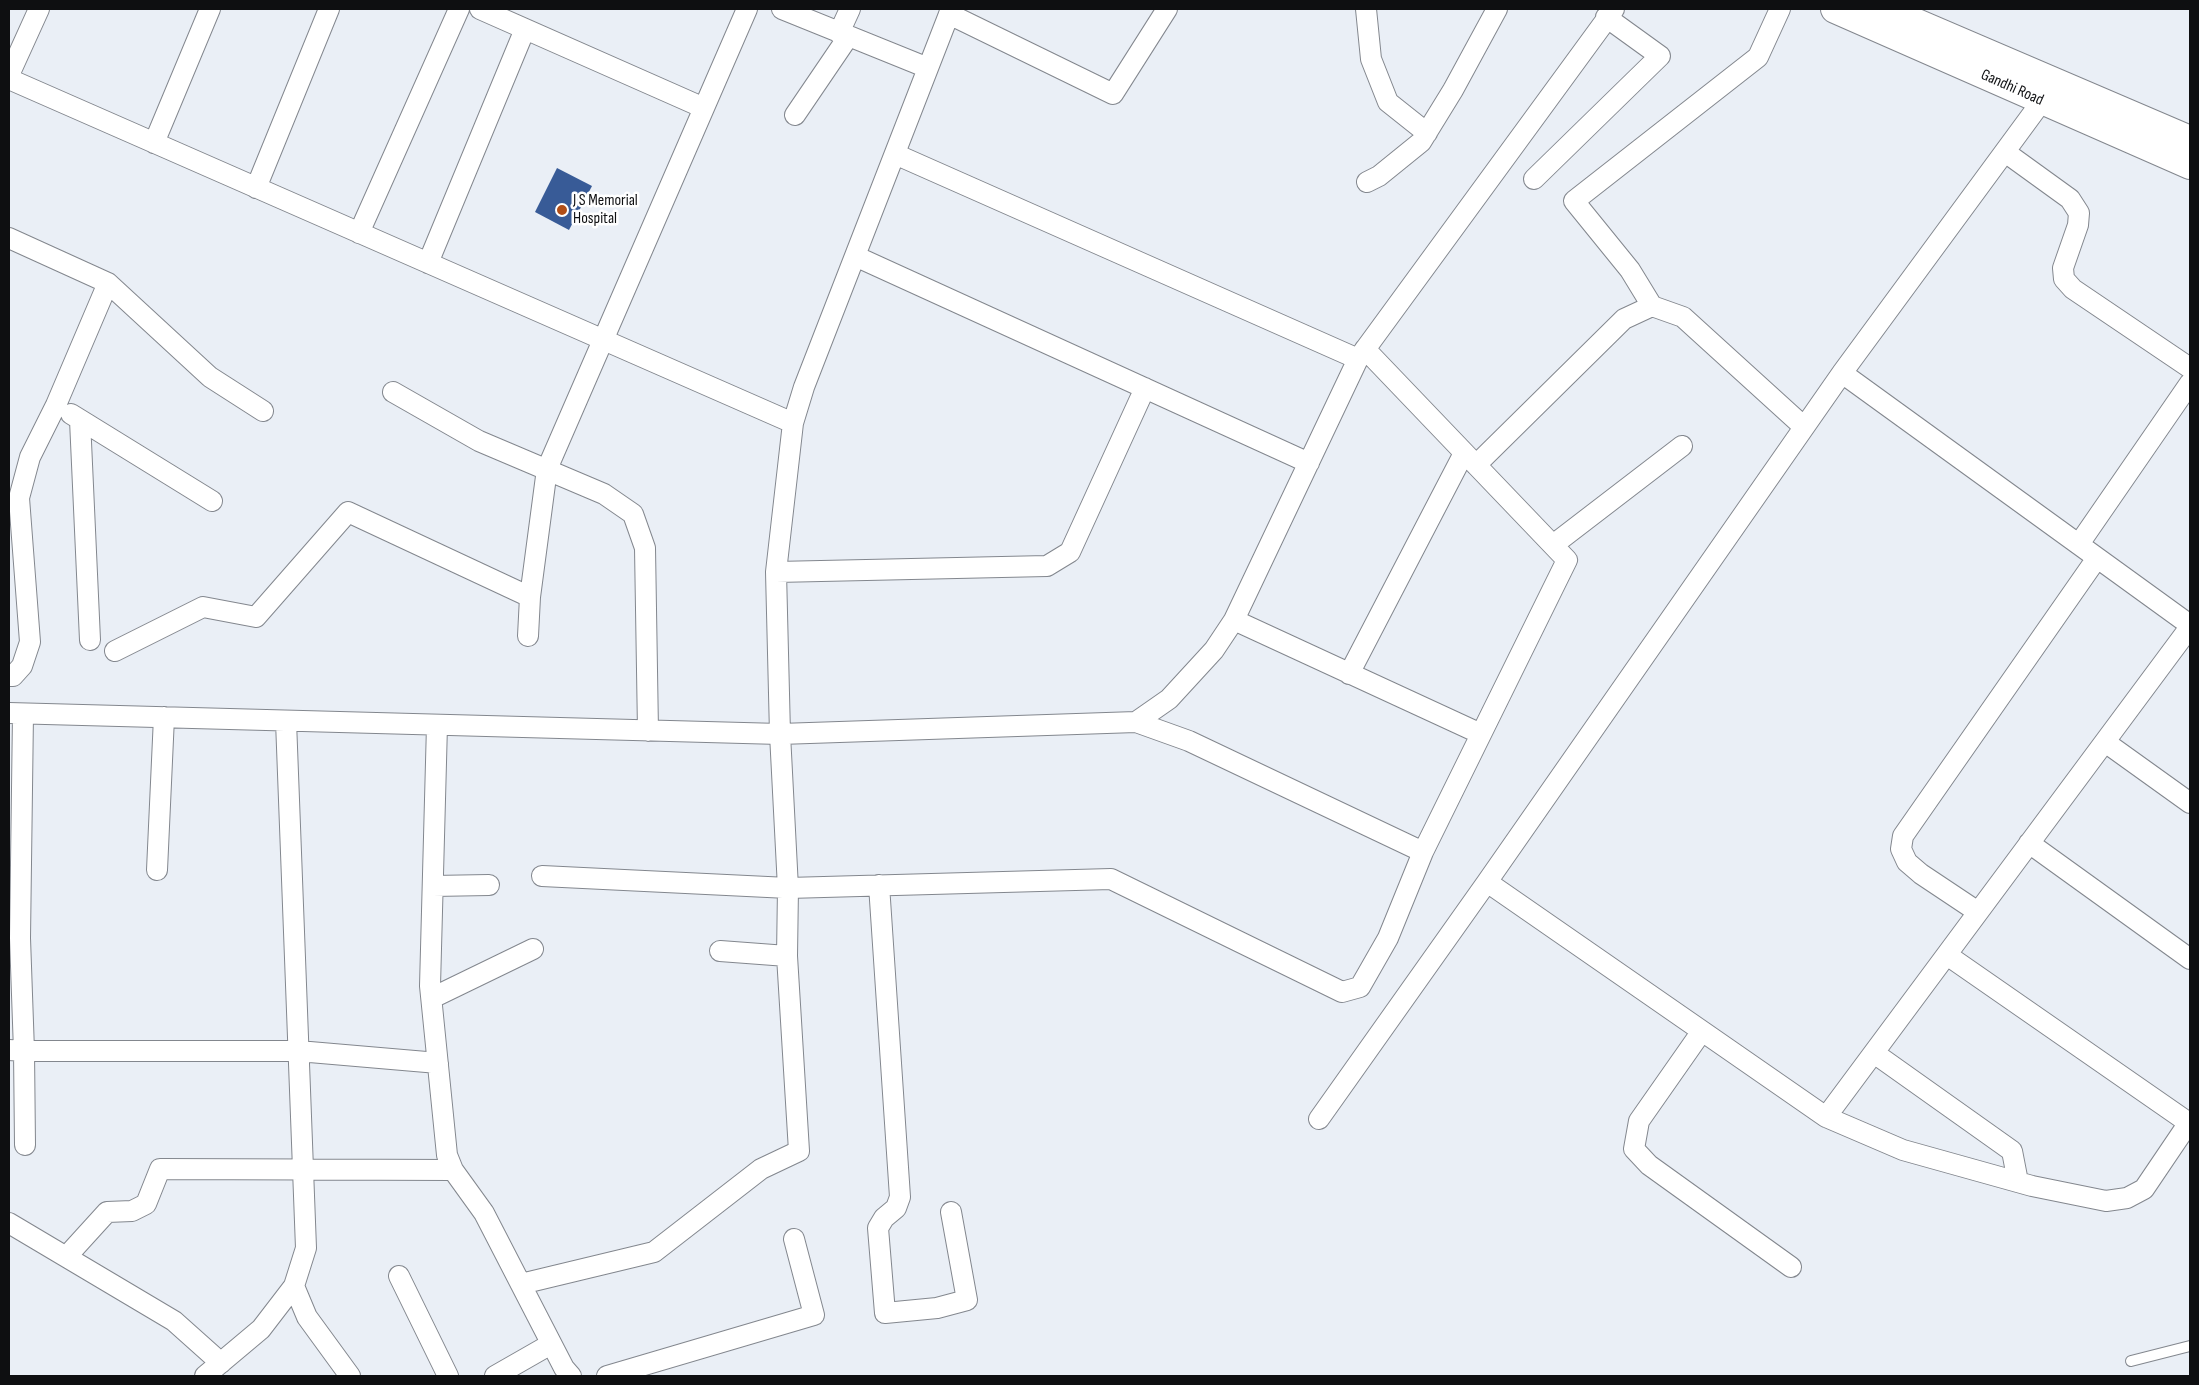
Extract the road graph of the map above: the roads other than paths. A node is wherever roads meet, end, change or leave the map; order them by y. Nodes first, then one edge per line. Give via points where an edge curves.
1 (38, 9) edge
2 (210, 9) edge
3 (329, 9) edge
4 (459, 9) edge
5 (480, 9) edge
6 (747, 9) edge
7 (782, 9) edge
8 (850, 9) edge
9 (1167, 9) edge
10 (1366, 9) edge
11 (1497, 9) edge
12 (1780, 9) edge
13 (1835, 9) edge
14 (1884, 9) edge
15 (950, 11) edge
16 (1610, 13) edge
17 (525, 29) junction
18 (844, 35) junction
19 (928, 68) junction
20 (9, 73) edge
21 (2042, 101) junction
22 (704, 108) junction
23 (795, 116) dead end
24 (1427, 133) junction
25 (2190, 140) edge
26 (154, 143) junction
27 (2005, 152) junction
28 (895, 154) junction
29 (2190, 165) edge
30 (1534, 179) dead end
31 (1367, 182) dead end
32 (256, 188) junction
33 (359, 233) junction
34 (9, 238) edge
35 (855, 256) junction
36 (428, 263) junction
37 (108, 283) junction
38 (1652, 306) junction
39 (603, 341) junction
40 (1362, 354) junction
41 (2190, 368) edge
42 (1842, 373) junction
43 (2190, 383) edge
44 (1145, 388) junction
45 (393, 392) dead end
46 (56, 405) junction
47 (263, 411) dead end
48 (80, 420) junction
49 (793, 423) junction
50 (1804, 427) junction
51 (1682, 446) dead end
52 (1470, 459) junction
53 (1309, 463) junction
54 (547, 468) junction
55 (212, 501) dead end
56 (2079, 544) junction
57 (1553, 545) junction
58 (2098, 558) junction
59 (776, 572) junction
60 (530, 597) junction
61 (1234, 620) junction
62 (2190, 626) edge
63 (528, 636) dead end
64 (90, 640) dead end
65 (115, 651) dead end
66 (1350, 674) junction
67 (9, 676) edge
68 (16, 713) edge
69 (164, 717) junction
70 (286, 721) junction
71 (1136, 722) junction
72 (437, 725) junction
73 (648, 730) junction
74 (780, 734) junction
75 (1481, 734) junction
76 (2105, 742) junction
77 (2190, 803) edge
78 (15, 806) edge
79 (2030, 843) junction
80 (1423, 852) junction
81 (157, 870) dead end
82 (542, 876) dead end
83 (1487, 882) junction
84 (489, 885) dead end
85 (879, 885) junction
86 (433, 886) junction
87 (788, 888) junction
88 (1978, 912) junction
89 (533, 949) dead end
90 (720, 951) dead end
91 (1947, 955) junction
92 (787, 956) junction
93 (2190, 959) edge
94 (432, 998) junction
95 (1702, 1031) junction
96 (16, 1050) edge
97 (298, 1051) junction
98 (1874, 1053) junction
99 (438, 1063) junction
100 (1826, 1117) junction
101 (1319, 1119) dead end
102 (2190, 1122) edge
103 (25, 1145) dead end
104 (453, 1170) junction
105 (303, 1171) junction
106 (2018, 1182) junction
107 (951, 1212) dead end
108 (9, 1223) edge
109 (794, 1239) dead end
110 (68, 1256) junction
111 (1790, 1267) dead end
112 (399, 1276) dead end
113 (521, 1284) junction
114 (294, 1286) junction
115 (551, 1344) junction
116 (2190, 1346) edge
117 (2131, 1361) dead end
118 (220, 1363) junction
119 (205, 1376) edge
120 (350, 1376) edge
121 (448, 1376) edge
122 (495, 1376) edge
123 (571, 1376) edge
124 (607, 1376) edge

1 - 20 street
2 - 26 street
3 - 32 street
4 - 33 street
5 - 17 street
6 - 22 street
7 - 18 street
8 - 18 street
9 - 15 street via 1113,94
10 - 24 street via 1371,60 1388,102
11 - 24 street
12 - 38 street via 1758,57 1574,201 1630,270
13 - 21 main road, Gandhi Road
14 - 25 main road, Gandhi Road
15 - 19 street
16 - 30 street via 1660,56
16 - 40 street
17 - 22 street
17 - 36 street
18 - 19 street
18 - 23 street
19 - 28 street
20 - 26 street
21 - 27 street
21 - 29 main road, Gandhi Road
22 - 39 street
24 - 31 street via 1421,142
26 - 32 street
27 - 41 street via 2070,199 2079,214 2063,268 2064,279 2073,289
27 - 42 street
28 - 35 street
28 - 40 street
32 - 33 street
33 - 36 street
34 - 37 street
35 - 44 street
35 - 49 street
36 - 39 street
37 - 46 street
37 - 47 street via 210,377
38 - 50 street via 1683,317
38 - 52 street via 1624,319
39 - 49 street
39 - 54 street
40 - 52 street
40 - 53 street
42 - 50 street
42 - 56 street
43 - 56 street
44 - 53 street
44 - 59 street via 1070,552 1047,566
45 - 54 street via 479,441
46 - 48 street
46 - 67 street via 30,457 19,498 30,642 22,666 14,676
48 - 55 street
48 - 64 street
49 - 59 street
50 - 83 street
51 - 57 street
52 - 57 street
52 - 66 street
53 - 61 street
54 - 60 street
54 - 73 street via 604,494 633,514 644,548
56 - 58 street
57 - 75 street via 1567,560
58 - 62 street
58 - 88 street via 1903,836 1901,849 1907,862
59 - 74 street
60 - 63 street
60 - 65 street via 348,512 256,617 203,607
61 - 66 street
61 - 71 street via 1214,650 1169,699
62 - 76 street
66 - 75 street
68 - 69 street
68 - 78 street
69 - 70 street
69 - 81 street
70 - 72 street
70 - 97 street
71 - 74 street
71 - 80 street via 1189,741
72 - 73 street
72 - 86 street
73 - 74 street
74 - 87 street
75 - 80 street
76 - 77 street
76 - 79 street
78 - 96 street via 20,938
79 - 88 street
79 - 93 street
80 - 85 street via 1388,938 1360,988 1342,992 1111,880
82 - 87 street
83 - 95 street
83 - 101 street
84 - 86 street
85 - 87 street
85 - 107 street via 900,1197 896,1208 878,1228 885,1313 937,1308 967,1300
86 - 94 street
87 - 92 street
88 - 91 street
89 - 94 street
90 - 92 street
91 - 98 street
91 - 102 street
92 - 113 street via 799,1151 761,1169 654,1252
94 - 99 street
95 - 100 street
95 - 111 street via 1639,1121 1634,1149 1649,1165
96 - 97 street
96 - 103 street
97 - 99 street
97 - 105 street
98 - 100 street
98 - 106 street via 2012,1151
99 - 104 street via 447,1155
100 - 106 street via 1903,1150
102 - 106 street via 2144,1189 2127,1198 2106,1201
104 - 105 street
104 - 113 street via 484,1213
105 - 110 street via 160,1168 146,1204 132,1211 107,1212
105 - 114 street via 306,1248
108 - 110 street
109 - 124 street via 814,1315
110 - 118 street via 174,1321
112 - 121 street
113 - 115 street
114 - 118 street via 261,1329
114 - 120 street via 307,1317
115 - 122 street
115 - 123 street
116 - 117 lane
118 - 119 street

